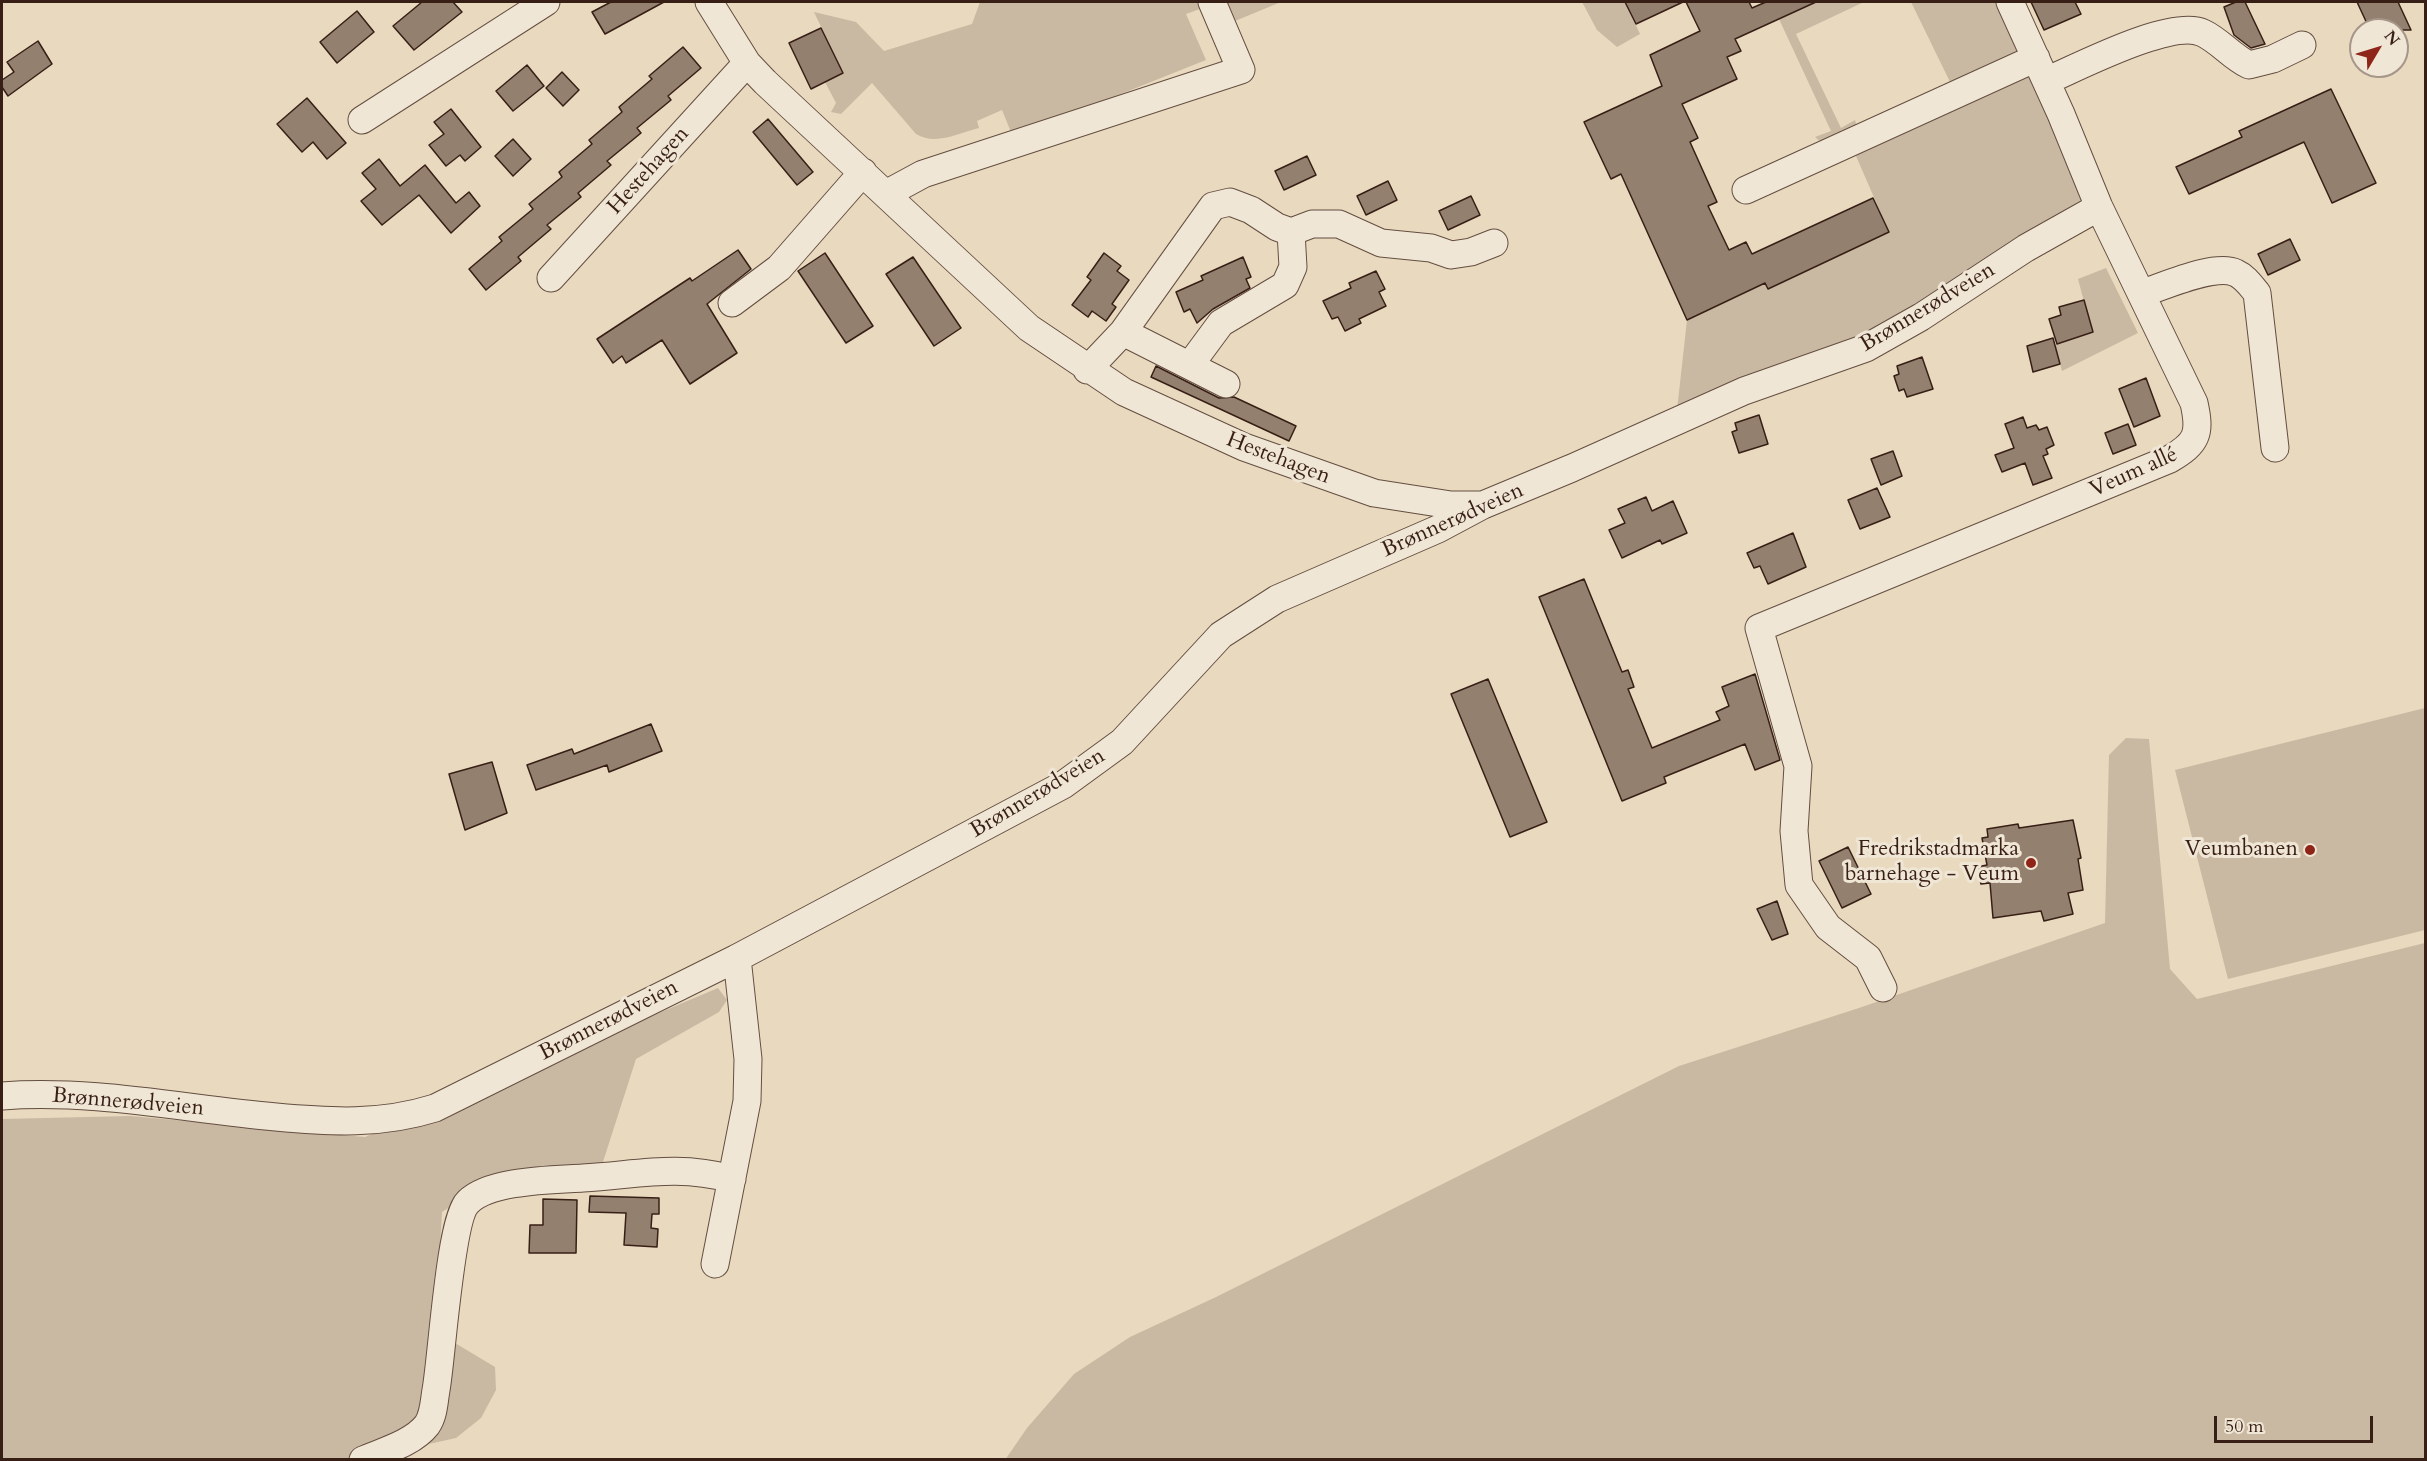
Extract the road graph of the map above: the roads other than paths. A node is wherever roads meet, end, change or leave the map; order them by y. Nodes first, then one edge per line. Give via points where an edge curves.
1 (546, 2) edge
2 (714, 2) edge
3 (1212, 2) edge
4 (2010, 2) edge
5 (2302, 45) dead end
6 (747, 63) junction
7 (2041, 70) junction
8 (362, 120) dead end
9 (862, 172) junction
10 (1746, 190) dead end
11 (886, 194) junction
12 (2099, 207) junction
13 (1291, 232) junction
14 (1494, 243) dead end
15 (551, 278) dead end
16 (2143, 292) junction
17 (732, 303) dead end
18 (1123, 332) junction
19 (1190, 366) junction
20 (1087, 370) junction
21 (1226, 384) dead end
22 (2275, 448) dead end
23 (1484, 505) junction
24 (736, 958) junction
25 (1883, 988) dead end
26 (2, 1096) edge
27 (732, 1179) junction
28 (715, 1264) dead end
29 (363, 1460) edge

1 - 8 street
2 - 6 street, Hestehagen
3 - 11 street via 1241,70 923,174
4 - 7 street, Veum allé
5 - 7 street via 2272,59 2249,64 2204,33 2184,29
6 - 9 street, Hestehagen
6 - 15 street, Hestehagen
7 - 10 street
7 - 12 street, Veum allé
9 - 11 street, Hestehagen
9 - 17 street via 779,268
11 - 20 street, Hestehagen via 1029,328
12 - 16 street, Veum allé
12 - 23 street, Brønnerødveien via 1866,348 1743,390
13 - 14 street via 1312,224 1339,224 1381,243 1431,248 1451,255
13 - 18 street via 1230,202 1213,206
13 - 19 street via 1293,267 1285,285 1221,324
16 - 22 street via 2212,271 2227,271 2246,280 2257,293
16 - 25 street, Veum allé via 2194,403 2198,423 2188,448 2170,459 1759,628 1798,766 1794,831 1799,885 1828,927 1868,958
18 - 19 street
18 - 20 street
19 - 21 street
20 - 23 street, Hestehagen via 1168,414 1320,476 1374,494 1451,505
23 - 24 street, Brønnerødveien via 1277,599 1246,617 1200,655 1122,742 1078,774 1025,806
24 - 26 street, Brønnerødveien via 460,1098 403,1118 332,1122 83,1096
24 - 27 street via 748,1059 747,1101
27 - 28 street
27 - 29 street via 683,1169 546,1180 496,1189 468,1202 460,1215 452,1253 445,1333 431,1417 419,1433

